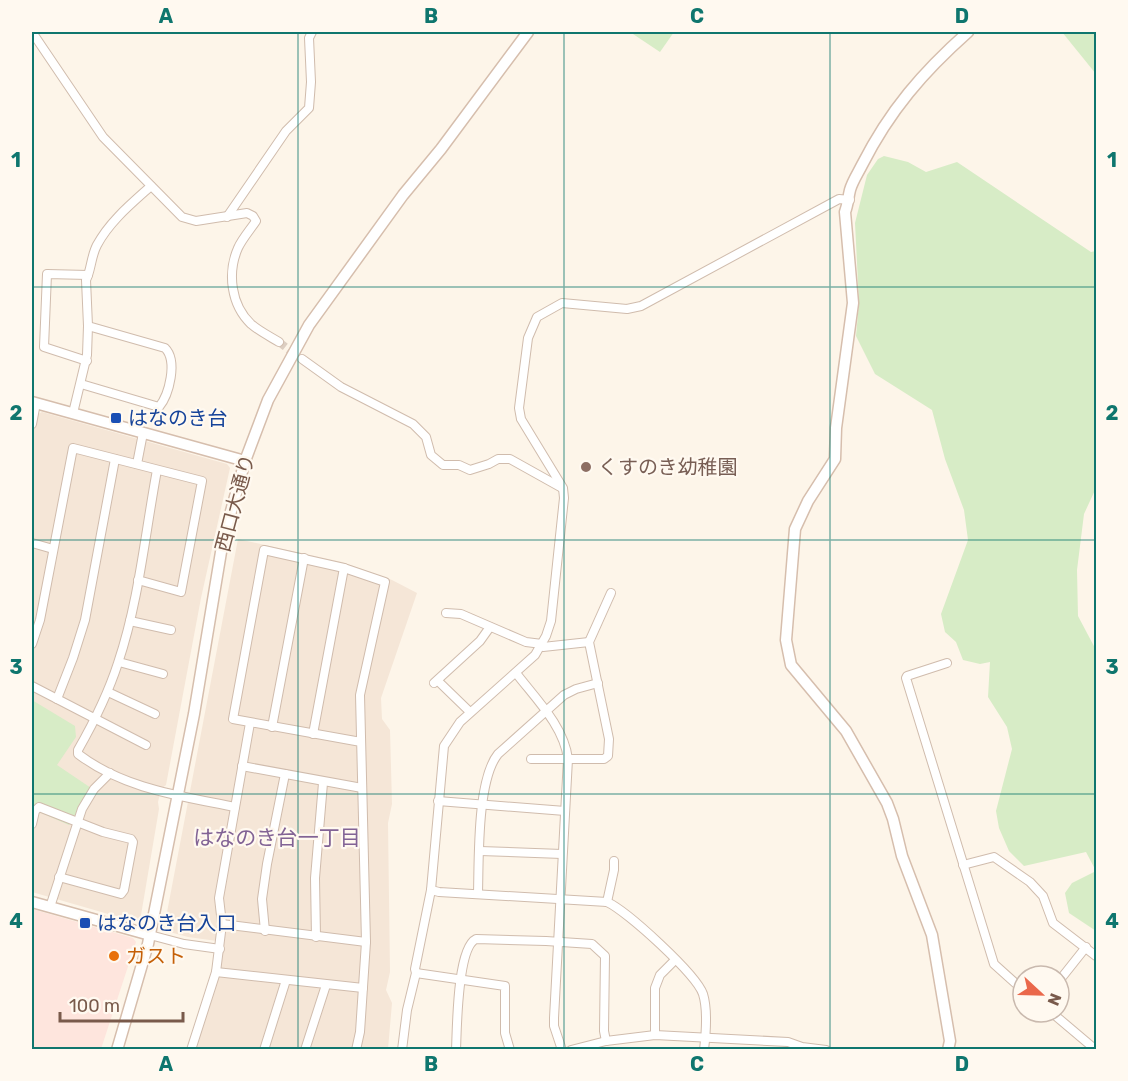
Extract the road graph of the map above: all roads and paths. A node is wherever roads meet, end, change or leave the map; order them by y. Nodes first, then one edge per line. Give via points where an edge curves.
1 (32, 32) edge
2 (312, 32) edge
3 (528, 32) edge
4 (968, 32) edge
5 (151, 186) junction
6 (850, 200) junction
7 (226, 217) junction
8 (88, 275) junction
9 (88, 326) junction
10 (279, 342) tunnel mouth
11 (302, 360) tunnel mouth
12 (87, 361) junction
13 (81, 384) junction
14 (34, 403) edge
15 (73, 413) junction
16 (32, 424) edge
17 (143, 433) junction
18 (115, 459) junction
19 (244, 460) junction
20 (137, 464) junction
21 (157, 470) junction
22 (562, 488) junction
23 (32, 543) edge
24 (53, 549) junction
25 (304, 558) junction
26 (344, 568) junction
27 (138, 580) junction
28 (610, 593) dead end
29 (446, 613) dead end
30 (130, 621) junction
31 (490, 627) junction
32 (171, 630) dead end
33 (589, 642) junction
34 (32, 644) edge
35 (542, 644) junction
36 (119, 662) junction
37 (947, 663) dead end
38 (516, 673) junction
39 (163, 674) dead end
40 (598, 683) junction
41 (32, 686) edge
42 (108, 692) junction
43 (57, 699) junction
44 (470, 712) junction
45 (545, 712) junction
46 (155, 714) dead end
47 (96, 719) junction
48 (250, 723) junction
49 (272, 727) junction
50 (313, 734) junction
51 (361, 742) junction
52 (146, 745) dead end
53 (531, 759) dead end
54 (568, 759) junction
55 (243, 766) junction
56 (110, 773) junction
57 (285, 774) junction
58 (323, 783) junction
59 (362, 788) junction
60 (177, 796) junction
61 (438, 801) junction
62 (482, 806) junction
63 (235, 807) junction
64 (565, 811) junction
65 (79, 822) junction
66 (32, 824) edge
67 (480, 851) junction
68 (562, 854) junction
69 (614, 861) dead end
70 (963, 864) junction
71 (59, 877) junction
72 (431, 890) junction
73 (478, 893) junction
74 (559, 899) junction
75 (32, 902) edge
76 (607, 902) junction
77 (50, 907) junction
78 (222, 924) junction
79 (265, 931) junction
80 (150, 935) junction
81 (316, 937) junction
82 (366, 942) junction
83 (557, 942) junction
84 (1086, 947) junction
85 (220, 949) junction
86 (1096, 956) edge
87 (675, 960) junction
88 (1071, 966) edge
89 (216, 972) junction
90 (416, 973) junction
91 (1011, 979) edge
92 (286, 980) junction
93 (461, 981) junction
94 (326, 985) junction
95 (363, 988) junction
96 (1065, 1024) edge
97 (655, 1035) junction
98 (706, 1037) junction
99 (606, 1041) junction
100 (802, 1048) edge
101 (117, 1050) edge
102 (191, 1050) edge
103 (264, 1050) edge
104 (305, 1050) edge
105 (356, 1050) edge
106 (402, 1050) edge
107 (456, 1050) edge
108 (510, 1050) edge
109 (562, 1050) edge
110 (571, 1050) edge
111 (704, 1050) edge
112 (826, 1050) edge
113 (948, 1050) edge
114 (1096, 1050) edge

1 - 5 street via 103,137
2 - 7 street via 309,108 286,131
3 - 19 street, 西口大通り via 309,326 268,399
4 - 6 street via 894,110 868,153 850,190
5 - 7 street via 188,219
5 - 8 street via 105,232 91,258
6 - 22 street via 839,199 640,306 627,309 562,303 537,317 528,338 519,408 521,419
6 - 113 street via 845,212 853,303 835,459 795,529 786,640 791,665 846,731 887,803 932,935 950,1041
7 - 10 street via 247,213 256,221 238,248 232,277 234,294 250,323
8 - 9 street
8 - 12 street via 47,274 44,347
9 - 12 street
9 - 13 street via 165,348 169,352 170,381 159,407
11 - 22 street via 341,387 413,424 426,437 431,455 443,465 470,470 498,459 510,459
12 - 13 street
13 - 15 street
14 - 15 street
14 - 16 street
15 - 17 street
17 - 19 street
17 - 20 street
18 - 20 street
18 - 24 street via 73,448
18 - 43 street via 85,620
19 - 60 street, 西口大通り via 223,540
20 - 21 street
21 - 27 street
21 - 27 street via 202,482 181,592
22 - 35 street via 551,621
23 - 24 street
24 - 34 street
25 - 26 street
25 - 48 street via 264,550 233,719
25 - 49 street
26 - 50 street
26 - 51 street via 385,582 360,695
27 - 30 street
28 - 33 street
29 - 31 street via 461,614
30 - 32 street
30 - 36 street
31 - 35 street via 526,642
31 - 44 street via 436,682
33 - 35 street via 546,647
33 - 40 street
35 - 38 street
36 - 39 street
36 - 42 street
37 - 70 street via 906,678
38 - 44 street
38 - 45 street
40 - 45 street via 570,692
40 - 54 street via 609,739 608,756
41 - 43 street
42 - 46 street
42 - 47 street
43 - 47 street
44 - 61 street via 444,746
45 - 54 street via 563,736
45 - 62 street via 495,759 486,778
47 - 52 street
47 - 56 street via 78,754
48 - 49 street
48 - 55 street
49 - 50 street
50 - 51 street
51 - 59 street
53 - 54 street
54 - 64 street
55 - 57 street
55 - 63 street
56 - 60 street
56 - 65 street via 94,789
57 - 58 street
57 - 79 street via 262,899
58 - 59 street
58 - 81 street via 315,878
59 - 82 street
60 - 63 street
60 - 80 street, 西口大通り
61 - 62 street
61 - 72 street
62 - 64 street
62 - 67 street
63 - 78 street via 219,898
64 - 68 street
65 - 66 street via 39,807
65 - 71 street
65 - 71 street via 133,842 124,890 118,894
67 - 68 street
67 - 73 street
68 - 74 street
69 - 76 street
70 - 84 street via 994,856 1030,882 1043,896 1053,923
70 - 91 street via 994,964
71 - 77 street
72 - 73 street
72 - 90 street
73 - 74 street
74 - 76 street
74 - 83 street
75 - 77 street
76 - 87 street via 630,916
77 - 80 street
78 - 79 street
78 - 85 street
79 - 81 street
80 - 85 street
80 - 101 street, 西口大通り
81 - 82 street
82 - 95 street
83 - 93 street via 476,939 469,944
83 - 99 street via 592,944 604,953
83 - 109 street via 554,1026
84 - 86 street
84 - 88 street
85 - 89 street
87 - 97 street via 654,988
87 - 98 street via 702,993
89 - 92 street
89 - 102 street
90 - 93 street
90 - 106 street
92 - 94 street
92 - 103 street
93 - 107 street
93 - 108 street via 505,986 505,1033
94 - 95 street
94 - 104 street
95 - 105 street
96 - 114 street
97 - 98 street
97 - 99 street
98 - 100 street via 788,1042
98 - 111 street
99 - 110 street
100 - 112 street

